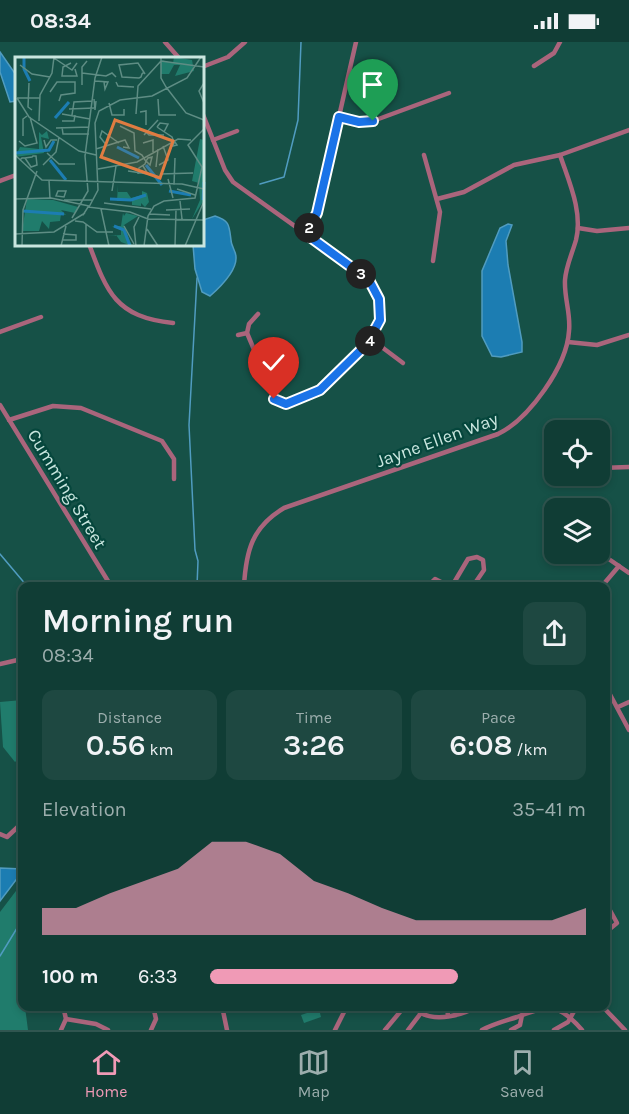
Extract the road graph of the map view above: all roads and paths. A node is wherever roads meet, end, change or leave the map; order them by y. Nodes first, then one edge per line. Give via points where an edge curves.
1 (165, 42) edge
2 (244, 42) edge
3 (356, 42) edge
4 (560, 42) edge
5 (178, 57) edge
6 (204, 66) edge
7 (534, 66) dead end
8 (449, 93) dead end
9 (204, 117) edge
10 (339, 117) junction
11 (629, 130) edge
12 (237, 131) dead end
13 (213, 140) junction
14 (424, 155) dead end
15 (560, 155) junction
16 (15, 175) edge
17 (0, 181) edge
18 (437, 199) junction
19 (578, 228) junction
20 (629, 228) edge
21 (306, 234) junction
22 (90, 246) edge
23 (433, 261) dead end
24 (258, 314) dead end
25 (41, 317) dead end
26 (173, 323) dead end
27 (0, 332) edge
28 (248, 333) junction
29 (238, 335) dead end
30 (629, 335) edge
31 (371, 339) junction
32 (568, 342) junction
33 (403, 363) dead end
34 (277, 402) junction
35 (0, 405) edge
36 (275, 411) dead end
37 (9, 420) junction
38 (629, 466) edge
39 (610, 467) edge
40 (174, 479) dead end
41 (610, 560) edge
42 (619, 566) junction
43 (629, 573) edge
44 (109, 582) edge
45 (245, 582) edge
46 (452, 582) edge
47 (476, 582) edge
48 (605, 582) edge
49 (18, 660) edge
50 (0, 664) edge
51 (610, 694) edge
52 (629, 702) edge
53 (618, 708) junction
54 (629, 730) edge
55 (18, 827) edge
56 (0, 834) edge
57 (610, 909) edge
58 (610, 929) edge
59 (64, 1011) edge
60 (154, 1011) edge
61 (223, 1011) edge
62 (344, 1011) edge
63 (401, 1011) edge
64 (418, 1011) edge
65 (448, 1011) edge
66 (463, 1011) edge
67 (533, 1011) edge
68 (561, 1011) edge
69 (574, 1011) edge
70 (607, 1011) edge
71 (421, 1013) junction
72 (522, 1015) junction
73 (570, 1015) junction
74 (448, 1016) junction
75 (66, 1019) junction
76 (153, 1029) edge
77 (61, 1030) edge
78 (108, 1030) edge
79 (227, 1030) edge
80 (334, 1030) edge
81 (385, 1030) edge
82 (408, 1030) edge
83 (482, 1030) edge
84 (511, 1030) edge
85 (554, 1030) edge
86 (582, 1030) edge
87 (625, 1030) edge

1 - 5 street
2 - 6 street via 228,57
3 - 10 street
4 - 7 street via 554,53
8 - 10 street via 373,121
9 - 13 street
10 - 21 street via 317,213
11 - 15 street
12 - 13 street
13 - 21 street via 233,182
14 - 18 street
15 - 18 street via 514,165 464,192
15 - 19 street, Jayne Ellen Way via 576,204
16 - 17 street
18 - 23 street via 440,226
19 - 20 street
19 - 32 street, Jayne Ellen Way via 565,278
21 - 31 street via 374,287 380,313
22 - 26 street via 107,289 119,303 152,319
24 - 28 street via 249,324
25 - 27 street
28 - 29 street
28 - 34 street
30 - 32 street via 597,345
31 - 33 street
31 - 34 street via 320,390 286,404
32 - 45 street, Jayne Ellen Way via 532,408 510,428 284,508 271,516 250,544
34 - 36 street
35 - 37 street, Cumming Street
37 - 40 street via 52,406 81,408 162,441 174,459
37 - 44 street, Cumming Street
38 - 39 street
41 - 42 street
42 - 43 street
42 - 48 street
46 - 47 street via 468,560 477,557 483,560 484,570
49 - 50 street
51 - 53 street
52 - 53 street
53 - 54 street
55 - 56 street via 7,837
57 - 58 street via 616,919
59 - 75 street
60 - 76 street
61 - 79 street
62 - 80 street
63 - 81 street
64 - 71 street
65 - 74 street
66 - 74 street
67 - 72 street
68 - 73 street
69 - 73 street
70 - 87 street
71 - 74 street
71 - 82 street
72 - 83 street
72 - 84 street via 520,1025
73 - 85 street via 565,1025
73 - 86 street
75 - 77 street
75 - 78 street

